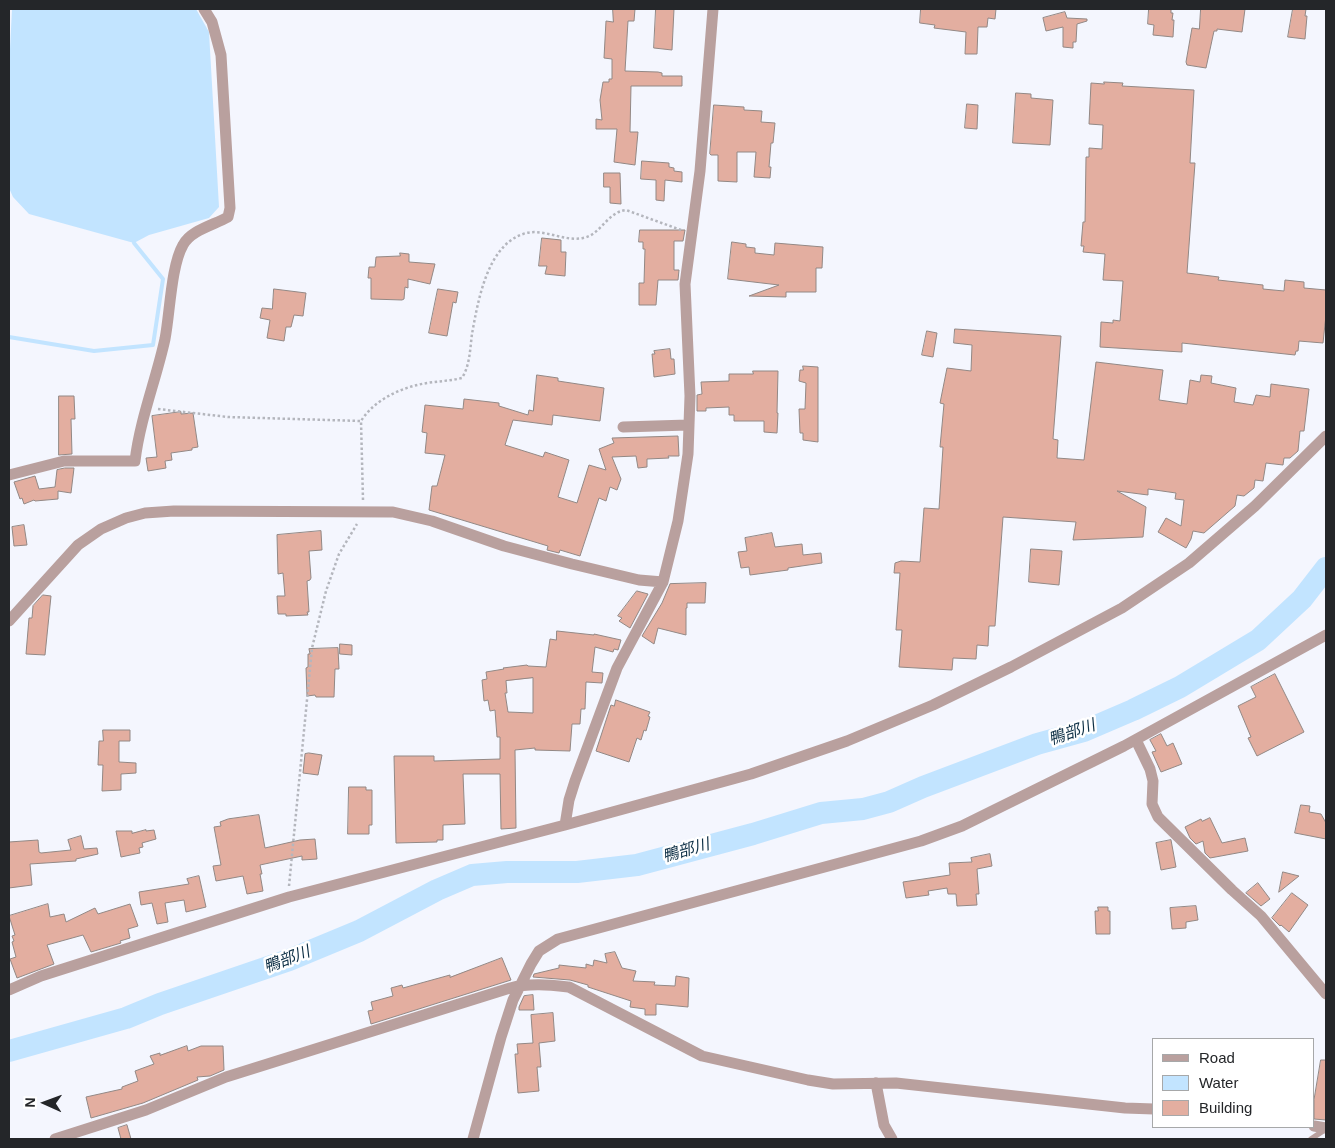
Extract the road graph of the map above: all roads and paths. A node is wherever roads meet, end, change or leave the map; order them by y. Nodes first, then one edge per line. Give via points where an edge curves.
1 (204, 9) edge
2 (713, 9) edge
3 (692, 234) junction
4 (146, 408) junction
5 (361, 421) junction
6 (688, 425) junction
7 (623, 427) dead end
8 (1326, 436) edge
9 (9, 476) edge
10 (363, 510) junction
11 (663, 582) junction
12 (9, 621) edge
13 (1326, 635) edge
14 (1136, 740) junction
15 (565, 824) junction
16 (289, 897) junction
17 (520, 985) junction
18 (9, 990) edge
19 (1326, 994) edge
20 (876, 1084) junction
21 (1152, 1109) edge
22 (1326, 1128) edge
23 (54, 1139) edge
24 (473, 1139) edge
25 (892, 1139) edge
26 (1311, 1139) edge

1 - 4 street via 212,22 221,55 230,208 228,217 192,235 183,244
2 - 3 street
3 - 5 path via 619,210 584,238 559,238 538,232 507,242 495,256 476,310 467,368 462,378 400,390 378,403
3 - 6 street via 685,284 690,396
4 - 5 path via 228,417
4 - 9 street via 135,462 64,461
5 - 10 path
6 - 7 street
6 - 11 street via 688,454 679,511
8 - 15 street via 1255,506 1189,563 1122,608 1019,662 847,741 751,774
10 - 11 street via 392,512 432,521 504,546 572,564 639,580
10 - 12 street via 174,511 126,518 101,529 78,545
10 - 16 path via 340,554 326,591 312,648
11 - 15 street via 617,668 575,781
13 - 14 street
14 - 17 street via 962,826 921,841 558,939 539,952
14 - 19 street via 1150,769 1152,804 1158,817 1261,916
15 - 16 street
16 - 18 street via 41,976
17 - 20 street via 569,987 702,1056 833,1084
17 - 23 street via 226,1077 146,1110
17 - 24 street via 501,1036
20 - 21 street via 896,1083
20 - 25 street via 884,1125
22 - 26 lane

